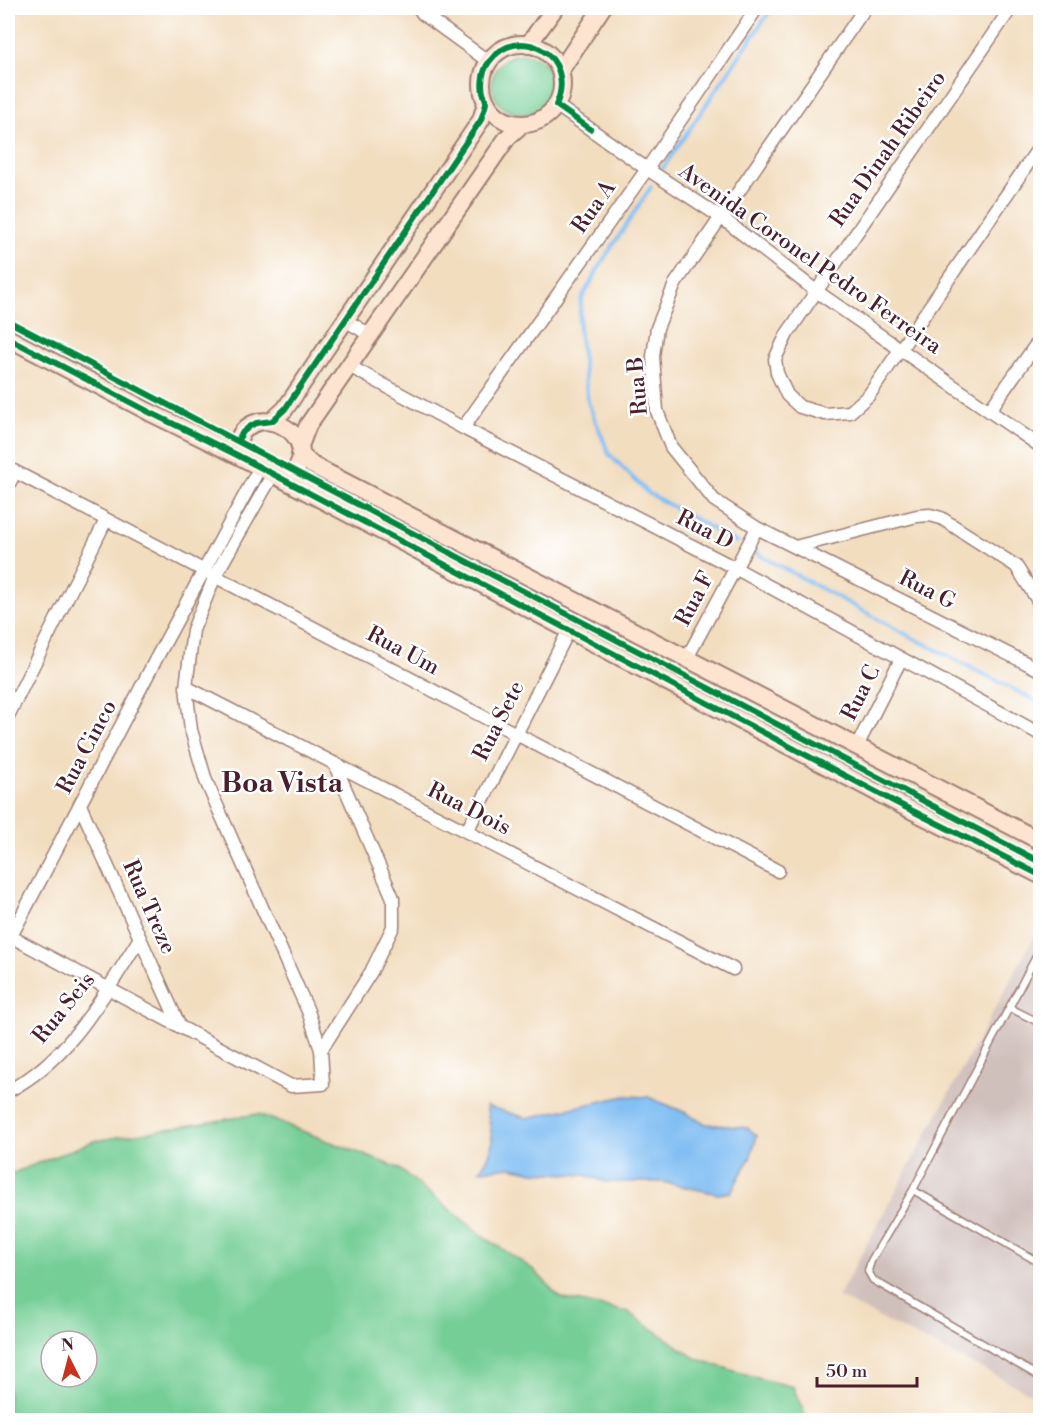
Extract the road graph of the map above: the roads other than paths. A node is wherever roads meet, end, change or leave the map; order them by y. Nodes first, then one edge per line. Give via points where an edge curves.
1 (555, 8) edge
2 (602, 8) edge
3 (757, 8) edge
4 (865, 8) edge
5 (1011, 8) edge
6 (423, 10) edge
7 (528, 45) junction
8 (489, 62) junction
9 (560, 71) junction
10 (486, 103) junction
11 (556, 105) junction
12 (522, 124) junction
13 (1041, 146) edge
14 (647, 169) junction
15 (722, 218) junction
16 (816, 291) junction
17 (345, 320) junction
18 (370, 335) junction
19 (8, 338) edge
20 (1041, 339) edge
21 (900, 349) junction
22 (349, 366) junction
23 (989, 411) junction
24 (272, 421) junction
25 (464, 428) junction
26 (1041, 446) edge
27 (300, 450) junction
28 (235, 454) junction
29 (11, 470) edge
30 (273, 474) junction
31 (8, 486) edge
32 (106, 520) junction
33 (757, 528) junction
34 (795, 547) junction
35 (735, 568) junction
36 (209, 574) junction
37 (1041, 604) edge
38 (569, 630) junction
39 (687, 658) junction
40 (901, 659) junction
41 (1041, 670) edge
42 (186, 687) junction
43 (8, 716) edge
44 (516, 734) junction
45 (1041, 734) edge
46 (857, 746) junction
47 (334, 763) junction
48 (80, 805) junction
49 (467, 831) junction
50 (1041, 841) edge
51 (778, 871) dead end
52 (1041, 875) edge
53 (9, 938) edge
54 (140, 938) junction
55 (1041, 949) edge
56 (733, 969) dead end
57 (108, 989) junction
58 (1010, 1008) junction
59 (1041, 1023) edge
60 (180, 1027) junction
61 (321, 1050) junction
62 (8, 1090) edge
63 (913, 1190) junction
64 (1041, 1263) edge
65 (1041, 1377) edge

1 - 7 street
2 - 9 street
3 - 14 street, Rua A
4 - 15 street, Rua B
5 - 16 street, Rua Dinah Ribeiro
6 - 8 street
7 - 8 street via 506,48
7 - 9 street via 548,54
8 - 10 street via 482,82
9 - 11 street via 561,94
10 - 12 street via 501,118
10 - 17 street via 481,120
11 - 12 street via 547,116
11 - 14 street, Avenida Coronel Pedro Ferreira
12 - 18 street via 507,138
13 - 21 street
14 - 15 street, Avenida Coronel Pedro Ferreira
14 - 25 street, Rua A
15 - 16 street, Avenida Coronel Pedro Ferreira
15 - 33 street, Rua B via 675,284 657,328 653,356 657,411 671,447 714,500
16 - 21 street, Avenida Coronel Pedro Ferreira
16 - 21 street, Rua Dinah Ribeiro via 774,359 787,395 800,407 825,414 850,412 869,395
17 - 18 street
17 - 24 street via 285,409
18 - 22 street
19 - 28 street
20 - 23 street
21 - 23 street, Avenida Coronel Pedro Ferreira
22 - 25 street, Rua D
22 - 27 street via 308,425
23 - 26 street, Avenida Coronel Pedro Ferreira
24 - 27 street via 286,426 297,438
24 - 28 street via 256,423 243,432
25 - 35 street, Rua D
27 - 30 street via 296,469
27 - 39 street via 312,465
28 - 30 street
29 - 31 street
29 - 32 street, Rua Um
30 - 36 street
30 - 38 street
32 - 36 street, Rua Um
32 - 43 street
33 - 34 street, Rua B
33 - 35 street, Rua F
34 - 37 street via 930,515 941,518 1016,566
34 - 41 street, Rua G
35 - 39 street, Rua F
35 - 40 street, Rua D
36 - 42 street via 193,630
36 - 44 street, Rua Um
36 - 48 street, Rua Cinco
38 - 44 street, Rua Sete
38 - 52 street
39 - 46 street
40 - 45 street, Rua D
40 - 46 street, Rua C
42 - 47 street, Rua Dois
42 - 61 street via 191,730 206,781 308,1011
44 - 49 street, Rua Sete
44 - 51 street, Rua Um
46 - 50 street
47 - 49 street, Rua Dois
47 - 61 street via 393,898 393,927 371,972
48 - 53 street, Rua Cinco
48 - 54 street, Rua Treze
49 - 56 street, Rua Dois
53 - 57 street
54 - 57 street, Rua Seis
54 - 60 street, Rua Treze
55 - 58 lane
57 - 60 street
57 - 62 street, Rua Seis via 64,1049
58 - 59 lane
58 - 63 lane
60 - 61 street via 291,1086 323,1084
63 - 64 lane
63 - 65 lane via 872,1261 868,1271 873,1280

